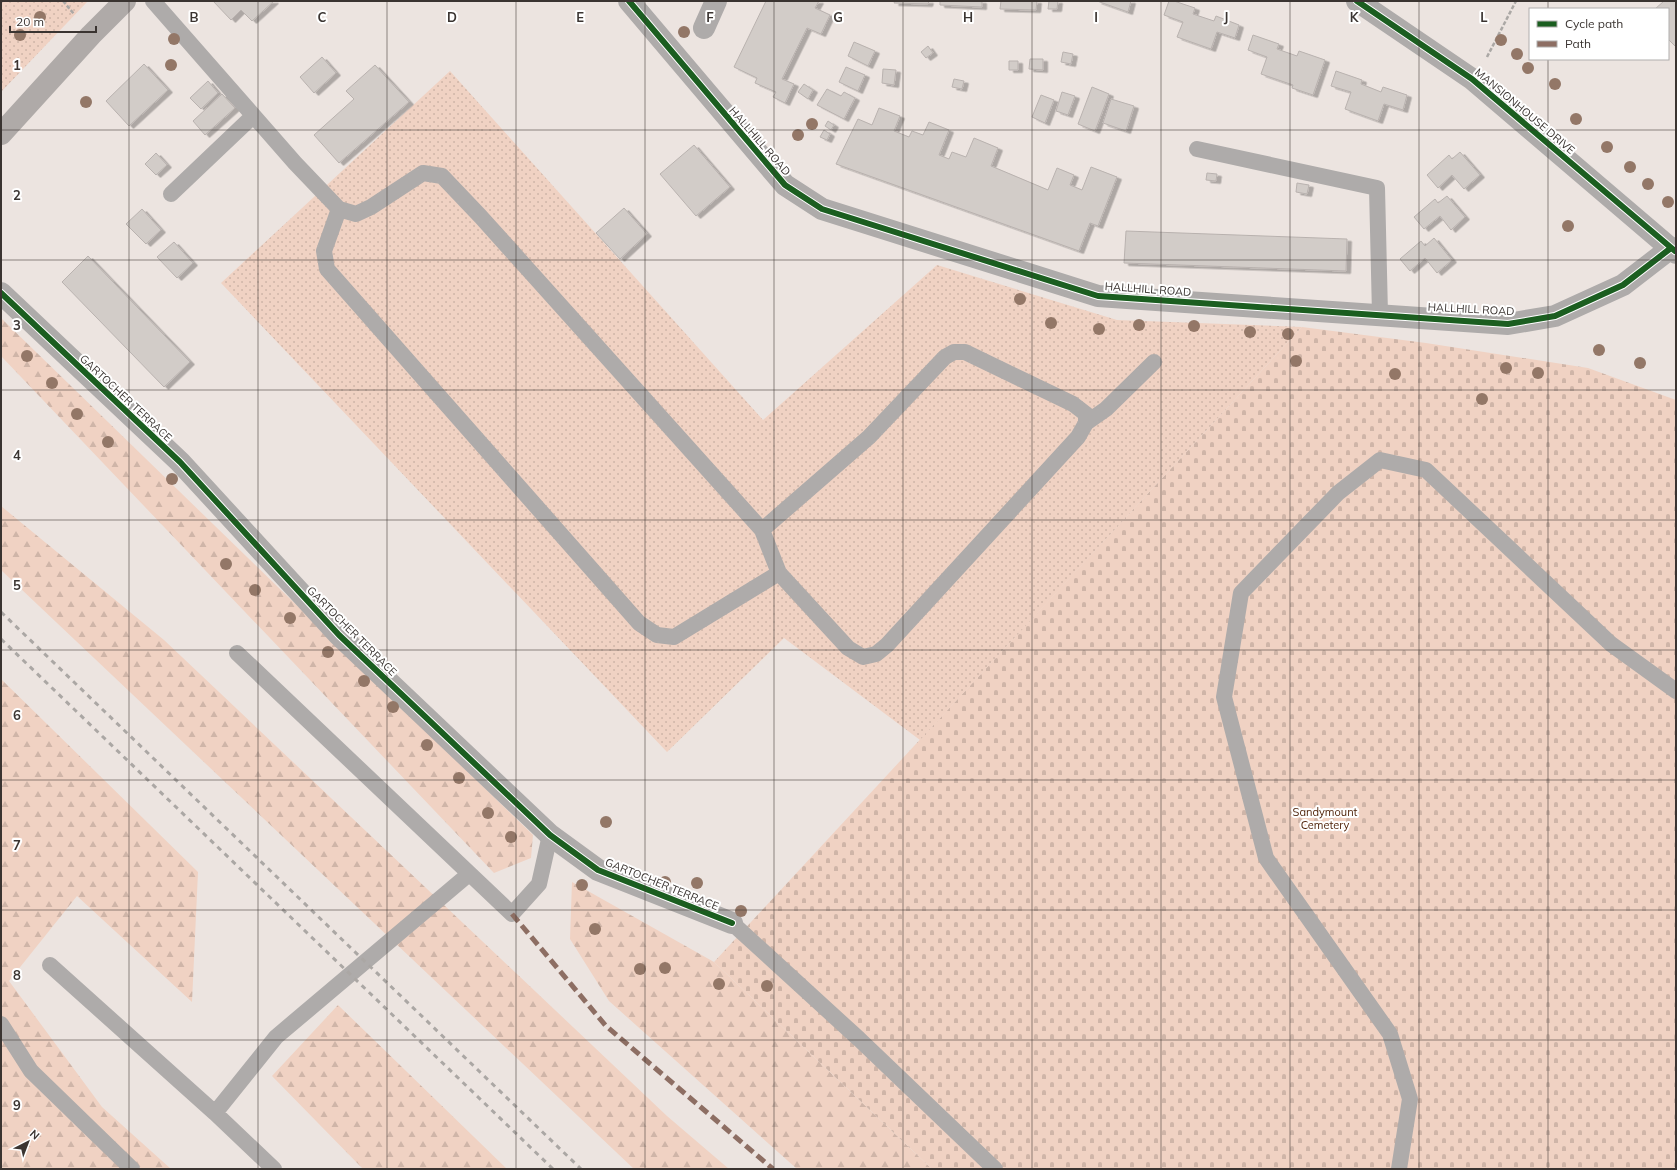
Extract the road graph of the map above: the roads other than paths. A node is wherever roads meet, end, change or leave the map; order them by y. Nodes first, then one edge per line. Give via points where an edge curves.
1 (125, 1) edge
2 (153, 1) edge
3 (629, 1) edge
4 (716, 1) edge
5 (1357, 1) edge
6 (704, 28) dead end
7 (253, 116) junction
8 (1, 134) edge
9 (1196, 149) dead end
10 (171, 194) dead end
11 (339, 209) junction
12 (1674, 250) edge
13 (1, 293) edge
14 (1380, 314) junction
15 (1154, 362) dead end
16 (1086, 423) junction
17 (762, 530) junction
18 (779, 573) junction
19 (237, 653) dead end
20 (1676, 691) edge
21 (550, 835) junction
22 (469, 874) junction
23 (732, 922) joint
24 (50, 964) dead end
25 (1, 1024) edge
26 (215, 1113) junction
27 (132, 1169) edge
28 (274, 1169) edge
29 (995, 1169) edge
30 (1399, 1169) edge

1 - 8 main road
2 - 7 lane
3 - 14 street, HALLHILL ROAD via 785,185 822,209 1098,296
4 - 6 street
5 - 12 street, MANSIONHOUSE DRIVE via 1472,79
7 - 10 lane
7 - 11 lane
9 - 14 lane via 1377,188
11 - 17 lane via 356,214 422,173 442,176
11 - 18 lane via 324,251 327,268 639,623 657,635 674,636
12 - 14 street, HALLHILL ROAD via 1622,284 1555,316 1508,324
13 - 21 street, GARTOCHER TERRACE via 180,462 339,635
15 - 16 lane via 1106,409
16 - 17 lane via 1086,414 1073,404 965,352 954,352 945,358 869,437
16 - 18 lane via 1078,437 876,654 863,657 848,648
17 - 18 lane
19 - 22 lane
20 - 30 lane via 1611,644 1426,470 1380,460 1338,492 1241,593 1224,697 1266,858 1390,1034 1410,1099
21 - 22 lane via 539,884 512,914
21 - 23 street, GARTOCHER TERRACE via 598,870
22 - 26 lane via 276,1037
23 - 29 lane
24 - 26 lane
25 - 27 lane via 31,1071
26 - 28 lane

